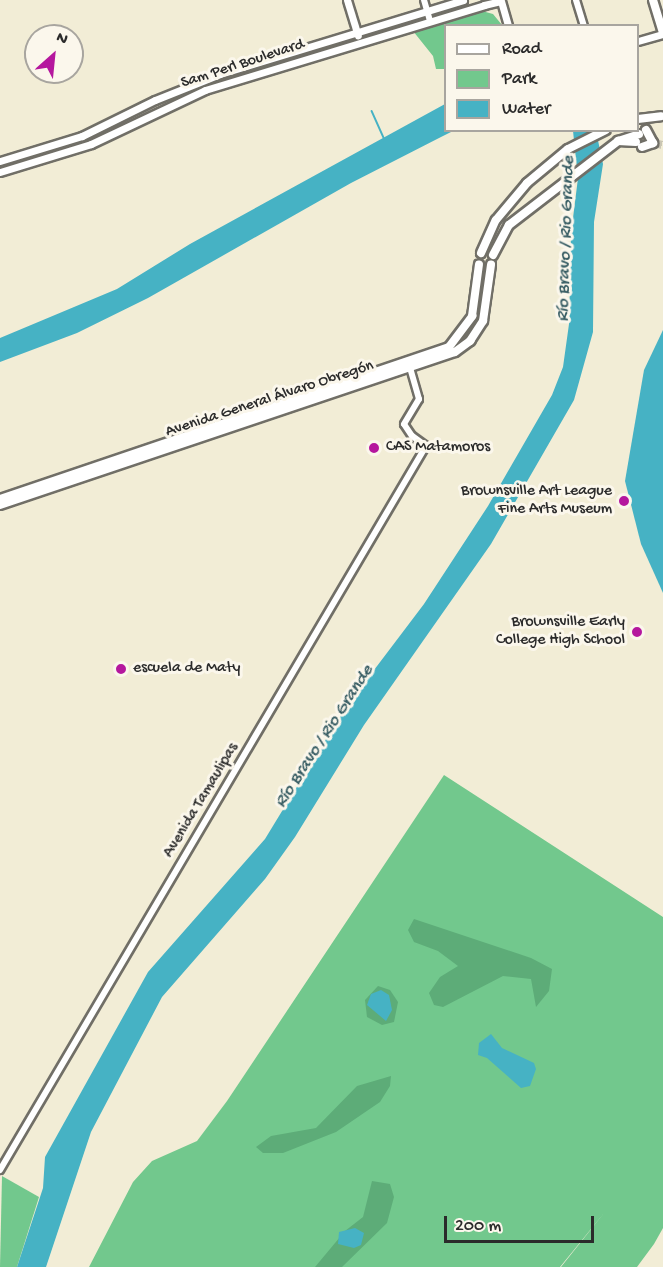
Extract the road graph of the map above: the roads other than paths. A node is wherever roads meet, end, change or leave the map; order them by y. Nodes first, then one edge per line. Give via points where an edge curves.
1 (347, 0) edge
2 (424, 0) edge
3 (463, 0) edge
4 (576, 0) edge
5 (653, 0) edge
6 (501, 1) edge
7 (427, 11) junction
8 (430, 21) junction
9 (507, 24) edge
10 (583, 24) edge
11 (357, 32) junction
12 (663, 33) edge
13 (639, 41) edge
14 (360, 42) junction
15 (661, 116) dead end
16 (639, 118) edge
17 (602, 132) edge
18 (640, 137) edge
19 (39, 151) junction
20 (0, 161) edge
21 (40, 161) junction
22 (0, 172) edge
23 (481, 254) dead end
24 (493, 255) dead end
25 (479, 264) dead end
26 (491, 265) dead end
27 (410, 368) junction
28 (368, 378) junction
29 (28, 493) junction
30 (0, 499) edge
31 (0, 505) edge
32 (0, 1170) edge

1 - 11 main road
2 - 7 street
3 - 7 main road, Sam Perl Boulevard
4 - 10 street
5 - 12 main road
6 - 8 main road, Sam Perl Boulevard
6 - 9 main road
7 - 8 street
7 - 11 main road, Sam Perl Boulevard
8 - 14 main road, Sam Perl Boulevard
11 - 14 main road
11 - 19 main road, Sam Perl Boulevard via 199,82 93,132
12 - 13 main road
14 - 21 main road, Sam Perl Boulevard via 205,90 91,144
15 - 16 main road
17 - 23 main road via 556,158 511,200 489,231
18 - 18 main road via 653,143
18 - 24 main road via 618,141 526,212 501,233
19 - 20 main road, Sam Perl Boulevard
19 - 21 main road
21 - 22 main road, Sam Perl Boulevard
25 - 28 main road, Avenida General Álvaro Obregón via 472,316 454,342
26 - 27 main road, Avenida General Álvaro Obregón via 486,312 475,335 455,352
27 - 28 main road, Avenida General Álvaro Obregón
27 - 32 street, Avenida Tamaulipas via 419,399 404,424 426,446
28 - 29 main road, Avenida General Álvaro Obregón
29 - 30 main road, Avenida General Álvaro Obregón
29 - 31 main road, Avenida General Álvaro Obregón

